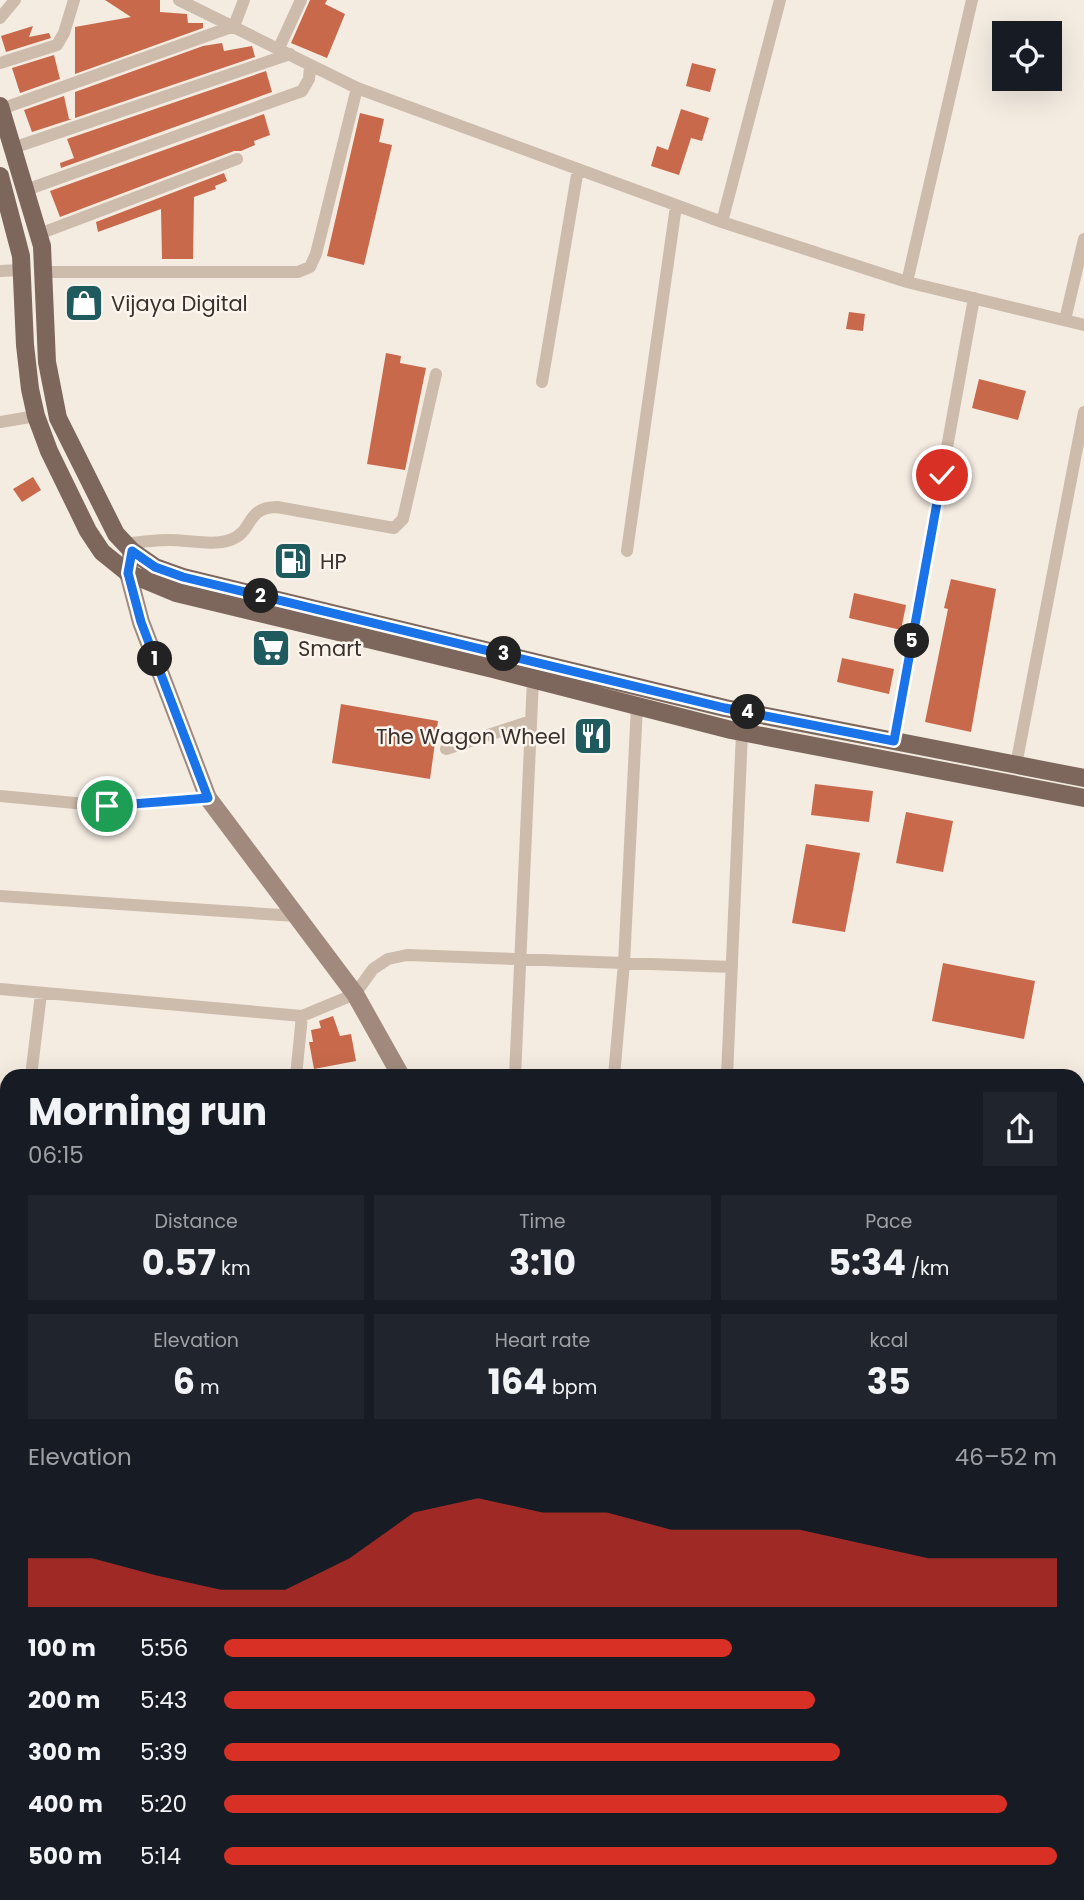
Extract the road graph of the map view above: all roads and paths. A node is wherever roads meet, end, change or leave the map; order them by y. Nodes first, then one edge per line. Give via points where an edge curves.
1 (15, 0) edge
2 (74, 0) edge
3 (244, 0) edge
4 (301, 0) edge
5 (780, 0) edge
6 (972, 0) edge
7 (182, 1) edge
8 (0, 18) edge
9 (234, 26) junction
10 (285, 51) junction
11 (0, 63) edge
12 (310, 66) junction
13 (357, 88) junction
14 (1, 107) edge
15 (13, 148) junction
16 (237, 159) dead end
17 (578, 169) junction
18 (0, 176) edge
19 (26, 190) junction
20 (676, 206) junction
21 (722, 222) junction
22 (39, 234) junction
23 (1084, 239) edge
24 (21, 270) junction
25 (0, 271) edge
26 (44, 272) junction
27 (907, 282) junction
28 (974, 298) junction
29 (1065, 320) junction
30 (1084, 325) edge
31 (436, 374) dead end
32 (542, 382) dead end
33 (1084, 412) edge
34 (36, 416) junction
35 (0, 422) edge
36 (128, 547) junction
37 (627, 551) dead end
38 (128, 573) junction
39 (533, 679) junction
40 (637, 706) junction
41 (531, 721) junction
42 (742, 732) junction
43 (894, 741) junction
44 (446, 749) dead end
45 (1016, 765) junction
46 (1084, 778) edge
47 (0, 796) edge
48 (208, 798) junction
49 (1084, 798) edge
50 (0, 896) edge
51 (296, 916) junction
52 (519, 959) junction
53 (624, 963) junction
54 (732, 967) junction
55 (0, 989) edge
56 (41, 993) junction
57 (355, 994) junction
58 (302, 1016) junction
59 (32, 1069) edge
60 (297, 1069) edge
61 (397, 1069) edge
62 (515, 1069) edge
63 (615, 1069) edge
64 (727, 1069) edge

1 - 8 street
2 - 11 street via 57,45
3 - 9 street
4 - 10 street
5 - 21 street
6 - 27 street
7 - 9 street
9 - 10 street
9 - 14 street
10 - 12 street
10 - 15 street
12 - 13 street
12 - 19 street via 302,91
13 - 17 street
13 - 26 street via 310,267 298,272
14 - 15 main road
15 - 19 main road
16 - 22 street
17 - 20 street
17 - 32 street
18 - 24 main road
19 - 22 main road
20 - 21 street
20 - 37 street
21 - 27 street
22 - 26 main road
23 - 29 street
24 - 25 street
24 - 34 main road via 25,345
26 - 36 main road via 45,340 58,418 116,534
27 - 28 street
28 - 29 street
28 - 43 street
29 - 30 street
31 - 36 street via 403,519 394,528 264,507 254,513 242,533 228,541 165,540
33 - 45 street
34 - 35 street
34 - 38 main road via 88,531 102,552
36 - 38 street
36 - 43 main road via 155,567 183,577 725,708
38 - 39 main road via 176,593
38 - 48 street via 141,622
39 - 40 main road
39 - 41 street
40 - 42 main road
40 - 53 street
41 - 44 street
41 - 52 street
42 - 49 main road
42 - 54 street
43 - 45 main road
45 - 46 main road
47 - 48 street via 107,806
48 - 51 street
50 - 51 street
51 - 57 street
52 - 53 street
52 - 57 street via 407,955 388,959 373,969
52 - 62 street
53 - 54 street
53 - 63 street
54 - 64 street
55 - 56 street
56 - 58 street
56 - 59 street
57 - 58 street
57 - 61 street
58 - 60 street

